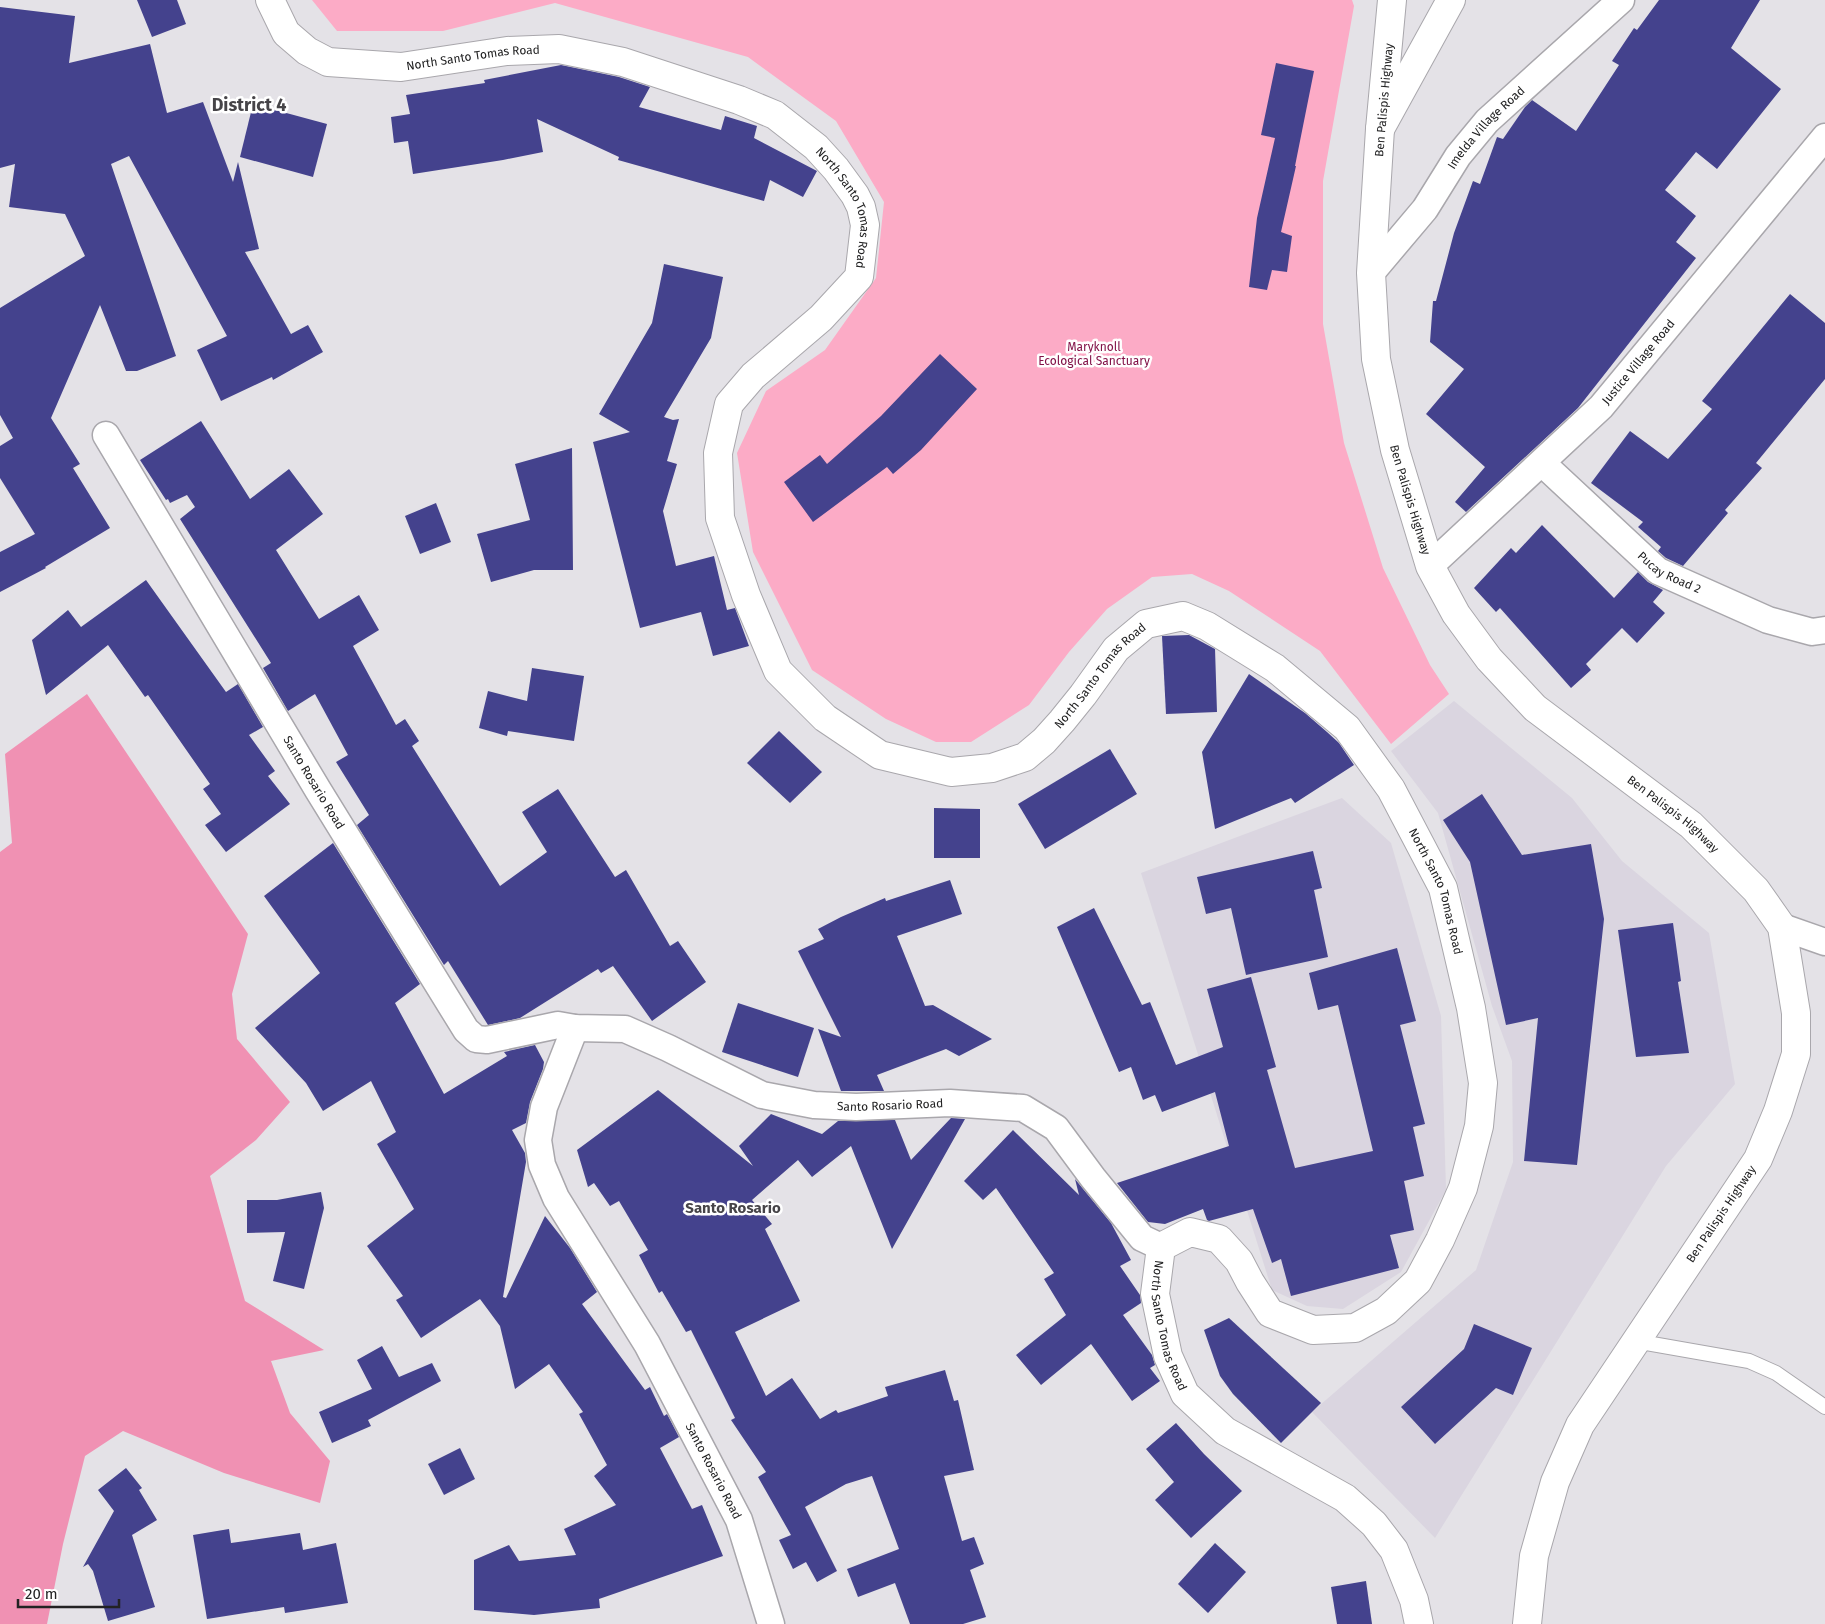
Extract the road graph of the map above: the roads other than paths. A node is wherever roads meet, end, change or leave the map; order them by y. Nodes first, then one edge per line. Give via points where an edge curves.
1 (270, 0) edge
2 (1392, 0) edge
3 (1451, 0) edge
4 (1621, 0) edge
5 (1380, 129) junction
6 (1825, 137) edge
7 (1371, 273) junction
8 (106, 435) dead end
9 (1542, 463) junction
10 (1430, 566) junction
11 (1825, 630) edge
12 (1782, 927) junction
13 (1825, 942) edge
14 (575, 1028) junction
15 (1161, 1247) junction
16 (1635, 1341) junction
17 (1825, 1407) edge
18 (771, 1624) edge
19 (1419, 1624) edge
20 (1527, 1624) edge

1 - 15 street, North Santo Tomas Road via 286,33 307,52 328,62 401,67 507,51 559,50 623,62 776,115 816,147 836,169 856,195 865,226 859,277 821,318 753,376 729,404 718,453 720,518 746,595 778,671 825,718 880,755 951,772 992,768 1025,757 1044,741 1116,649 1146,624 1183,616 1207,626 1275,668 1347,728 1392,789 1443,888 1471,1008 1483,1083 1479,1126 1463,1188 1440,1240 1418,1281 1386,1310 1355,1328 1313,1330 1270,1313 1239,1261 1218,1239 1190,1232
2 - 5 street, Ben Palispis Highway
3 - 5 street
4 - 7 street, Imelda Village Road via 1487,120 1458,156 1425,209
5 - 7 street, Ben Palispis Highway
6 - 9 street, Justice Village Road via 1601,407
7 - 10 street, Ben Palispis Highway via 1376,359 1395,450
8 - 14 street, Santo Rosario Road via 466,1030 476,1038 487,1040 558,1025
9 - 10 street, Justice Village Road
9 - 11 street, Pucay Road 2 via 1658,571 1768,620 1812,632
10 - 12 street, Ben Palispis Highway via 1461,622 1489,660 1535,708 1691,825 1756,890
12 - 13 street
12 - 16 street, Ben Palispis Highway via 1796,1013 1796,1054 1778,1111 1758,1159
14 - 15 street, Santo Rosario Road via 625,1029 762,1095 856,1107 950,1103 1023,1108 1056,1128 1142,1238
14 - 18 street, Santo Rosario Road via 544,1107 538,1140 542,1165 556,1198 647,1344 739,1520
15 - 19 street, North Santo Tomas Road via 1155,1294 1168,1356 1184,1394 1225,1431 1345,1498 1374,1524 1394,1550 1414,1600
16 - 17 lane via 1749,1361 1776,1373
16 - 20 street, Ben Palispis Highway via 1580,1425 1555,1482 1534,1556

